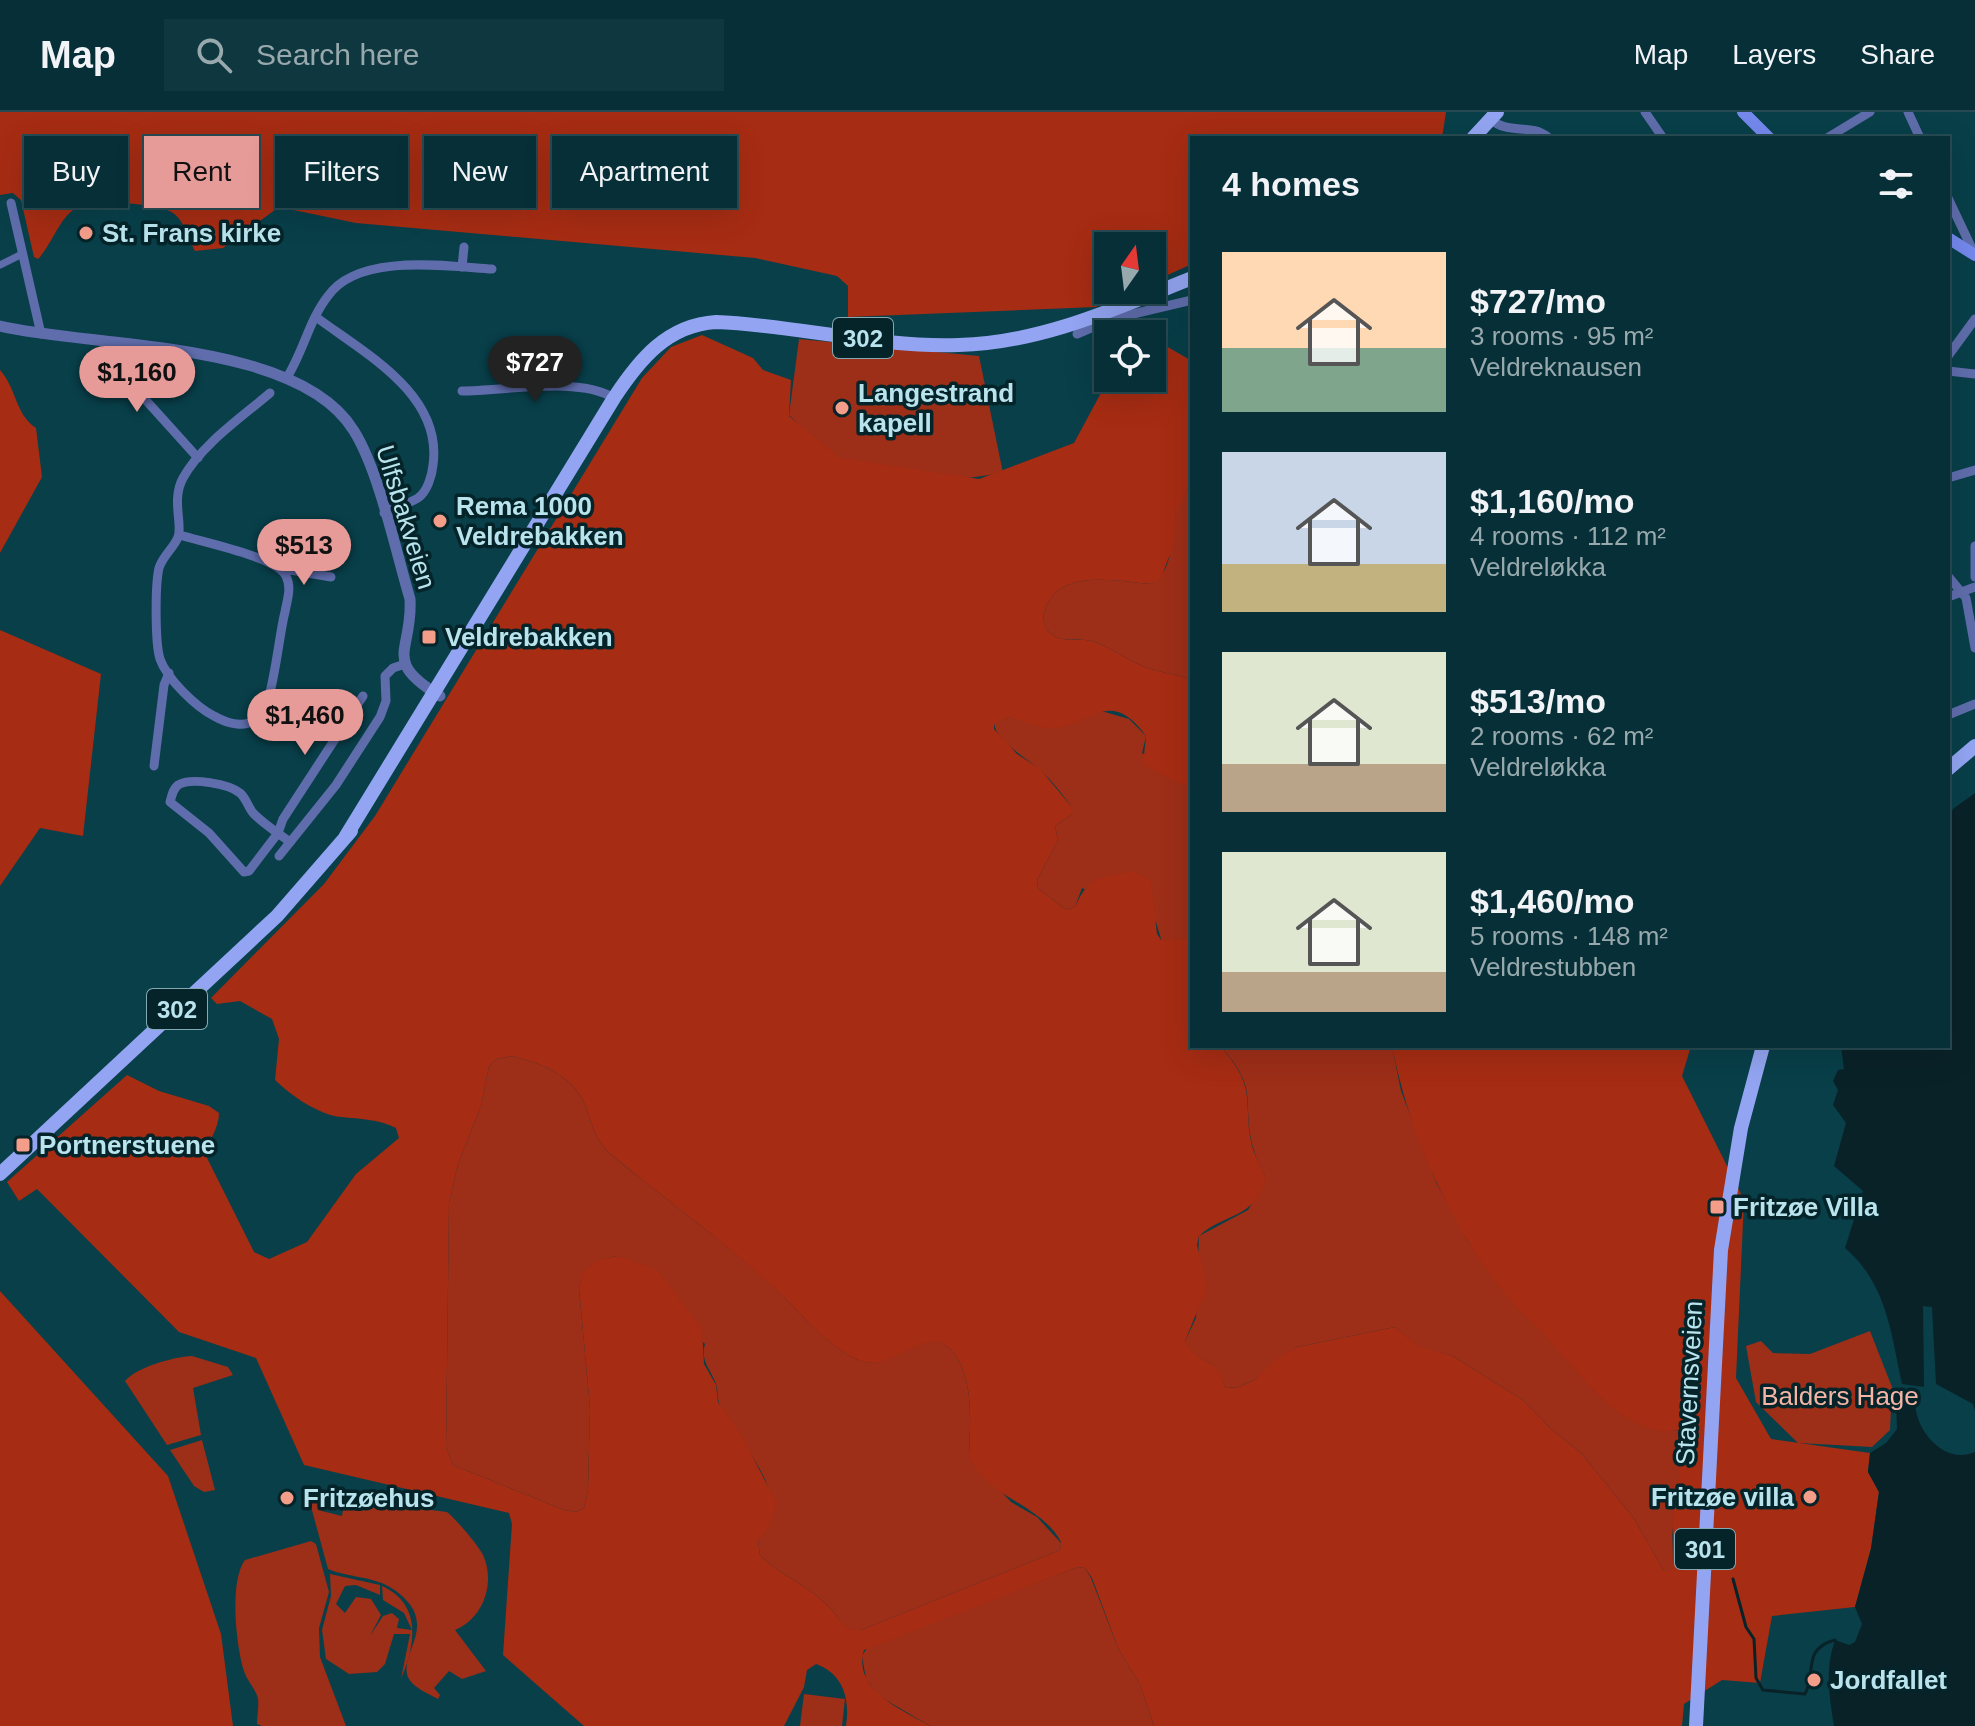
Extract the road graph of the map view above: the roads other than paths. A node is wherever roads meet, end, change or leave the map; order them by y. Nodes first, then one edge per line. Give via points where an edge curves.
1 (1645, 112) edge
2 (1743, 112) edge
3 (1870, 112) edge
4 (1908, 112) edge
5 (1494, 116) edge
6 (1475, 136) edge
7 (1545, 136) edge
8 (1662, 136) edge
9 (1767, 136) edge
10 (1830, 136) edge
11 (1919, 136) edge
12 (1950, 202) edge
13 (11, 203) dead end
14 (1950, 242) edge
15 (464, 247) dead end
16 (22, 254) junction
17 (1975, 254) edge
18 (0, 265) edge
19 (462, 267) junction
20 (492, 269) dead end
21 (1190, 279) edge
22 (1190, 300) edge
23 (316, 317) junction
24 (1975, 319) edge
25 (0, 326) edge
26 (41, 334) junction
27 (1077, 334) dead end
28 (144, 347) junction
29 (1950, 351) edge
30 (1950, 371) edge
31 (1975, 374) edge
32 (286, 379) junction
33 (462, 391) dead end
34 (270, 393) dead end
35 (614, 398) junction
36 (198, 458) junction
37 (1975, 470) edge
38 (1950, 477) edge
39 (384, 513) junction
40 (180, 535) junction
41 (1975, 546) edge
42 (279, 568) junction
43 (331, 577) dead end
44 (1975, 577) edge
45 (1950, 578) edge
46 (1975, 587) edge
47 (1963, 592) junction
48 (1950, 596) edge
49 (1975, 648) edge
50 (405, 664) junction
51 (169, 673) junction
52 (436, 694) junction
53 (363, 696) dead end
54 (1975, 704) edge
55 (1950, 714) edge
56 (1975, 746) edge
57 (154, 766) dead end
58 (1950, 767) edge
59 (278, 833) junction
60 (290, 842) junction
61 (279, 856) dead end
62 (1762, 1048) edge
63 (0, 1174) edge
64 (1696, 1726) edge

1 - 8 street
2 - 9 main road
3 - 10 street
4 - 11 street
5 - 6 main road
5 - 7 street via 1507,130 1531,128
12 - 17 street
13 - 16 street
14 - 17 main road
15 - 19 street
16 - 18 street
16 - 26 street
19 - 20 street
19 - 23 street via 363,270 337,284
21 - 35 main road, 302 via 1075,323 977,344 915,344 706,322 684,328 656,346
22 - 27 street via 1112,319
23 - 32 street
23 - 39 street via 412,393 432,438 433,469 420,497
24 - 29 street
25 - 26 street, Ulfsbakveien
26 - 28 street, Ulfsbakveien
28 - 32 street, Ulfsbakveien via 231,360
28 - 36 street via 139,377 143,397
30 - 31 street
32 - 39 street, Ulfsbakveien via 318,395 353,428
33 - 35 street via 559,387 601,390
34 - 36 street
35 - 52 main road, 302
36 - 40 street via 178,489
37 - 38 street
39 - 50 street, Ulfsbakveien via 410,599
40 - 42 street
40 - 51 street via 162,560 158,582 160,658
41 - 44 street
42 - 43 street
42 - 51 street via 287,578 289,595 269,698 259,718 247,724 224,722 205,712
45 - 47 street
46 - 47 street
47 - 48 street
47 - 49 street
50 - 52 street via 411,676
50 - 60 street via 388,672 380,717 342,777
51 - 57 street
52 - 63 main road, 302 via 346,836 277,916
53 - 59 street
54 - 55 street
56 - 58 main road
59 - 59 street via 244,872 209,833 174,809 172,794 187,782 232,789
59 - 60 street
60 - 61 street
62 - 64 main road, Stavernsveien / 301 via 1741,1128 1721,1250

